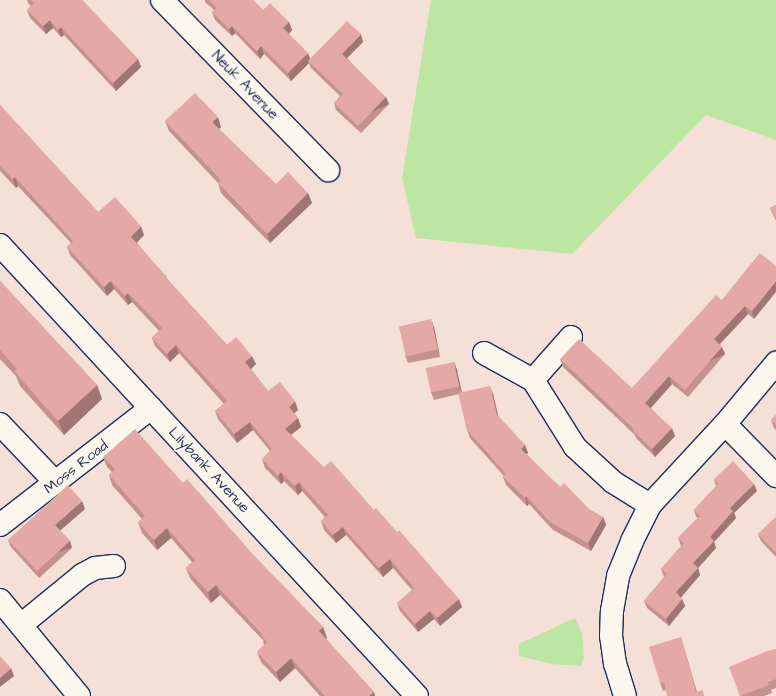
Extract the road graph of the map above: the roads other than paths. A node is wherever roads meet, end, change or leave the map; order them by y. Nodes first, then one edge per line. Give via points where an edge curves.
1 (162, 0) edge
2 (328, 170) dead end
3 (0, 245) edge
4 (571, 337) dead end
5 (484, 353) dead end
6 (776, 363) edge
7 (533, 380) junction
8 (151, 408) junction
9 (0, 424) edge
10 (725, 424) junction
11 (776, 476) edge
12 (56, 482) junction
13 (650, 505) junction
14 (0, 525) edge
15 (114, 566) dead end
16 (0, 600) edge
17 (21, 625) junction
18 (79, 696) edge
19 (417, 696) edge
20 (625, 696) edge

1 - 2 street, Neuk Avenue
3 - 8 street, Lilybank Avenue
4 - 7 street
5 - 7 street
6 - 10 street
7 - 13 street via 574,447 613,482
8 - 12 street, Moss Road
8 - 19 street, Lilybank Avenue
9 - 12 street
10 - 11 street
10 - 13 street
12 - 14 street, Moss Road
13 - 20 street via 618,576 612,611 611,636 615,664
15 - 17 street via 96,568 82,575
16 - 17 street
17 - 18 street

